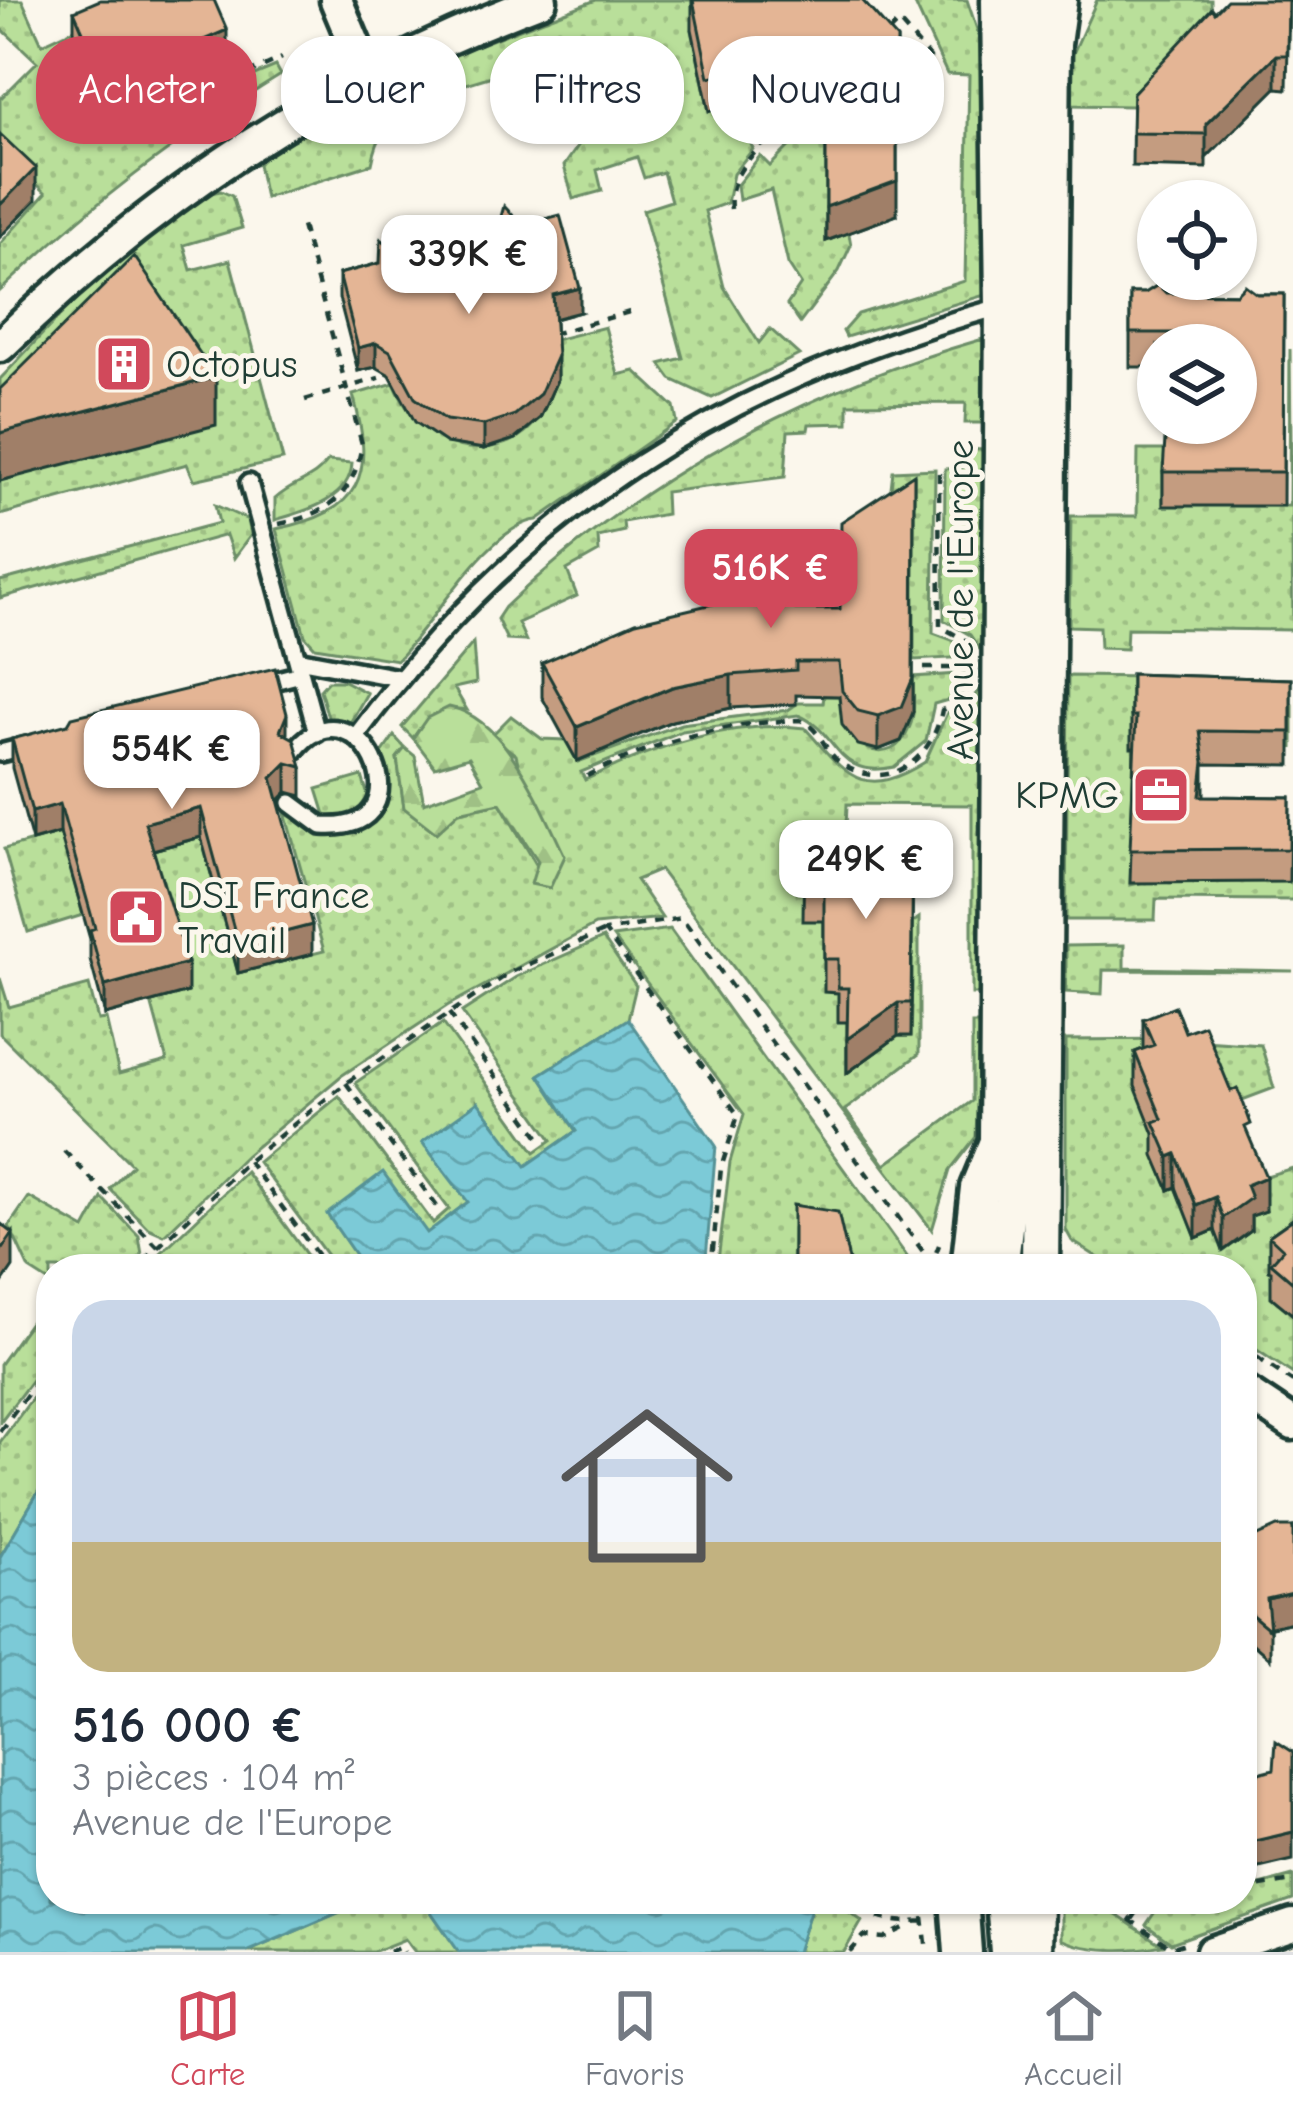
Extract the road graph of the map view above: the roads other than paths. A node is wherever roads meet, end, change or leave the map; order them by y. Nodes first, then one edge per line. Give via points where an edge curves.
1 (336, 0) edge
2 (541, 0) edge
3 (1000, 0) edge
4 (1028, 0) edge
5 (1058, 0) edge
6 (351, 36) edge
7 (456, 36) edge
8 (281, 125) edge
9 (1004, 305) junction
10 (0, 346) edge
11 (249, 483) dead end
12 (299, 667) junction
13 (399, 678) junction
14 (232, 692) edge
15 (317, 733) junction
16 (356, 736) junction
17 (46, 741) edge
18 (0, 753) edge
19 (291, 756) edge
20 (291, 803) dead end
21 (972, 1254) edge
22 (1004, 1254) edge
23 (1040, 1254) edge
24 (1257, 1400) edge
25 (1293, 1424) edge
26 (959, 1914) edge
27 (1005, 1914) edge
28 (1027, 1914) edge
29 (1293, 1924) edge
30 (1011, 1951) edge
31 (963, 1952) edge
32 (1212, 1952) edge

1 - 6 street
2 - 7 street
3 - 9 street, Avenue de l'Europe
4 - 22 street, Avenue de l'Europe via 1023,1092
5 - 23 street
8 - 10 street via 86,262
9 - 13 lane via 828,361 633,465 550,526
9 - 21 street, Avenue de l'Europe via 998,1142 979,1188
11 - 12 lane
12 - 13 lane
12 - 14 lane
12 - 15 lane
13 - 16 lane
15 - 16 lane
15 - 19 lane
16 - 20 lane via 380,772 365,814 322,826
17 - 18 lane
24 - 25 street
26 - 31 street
27 - 30 street
28 - 30 street
29 - 32 street

